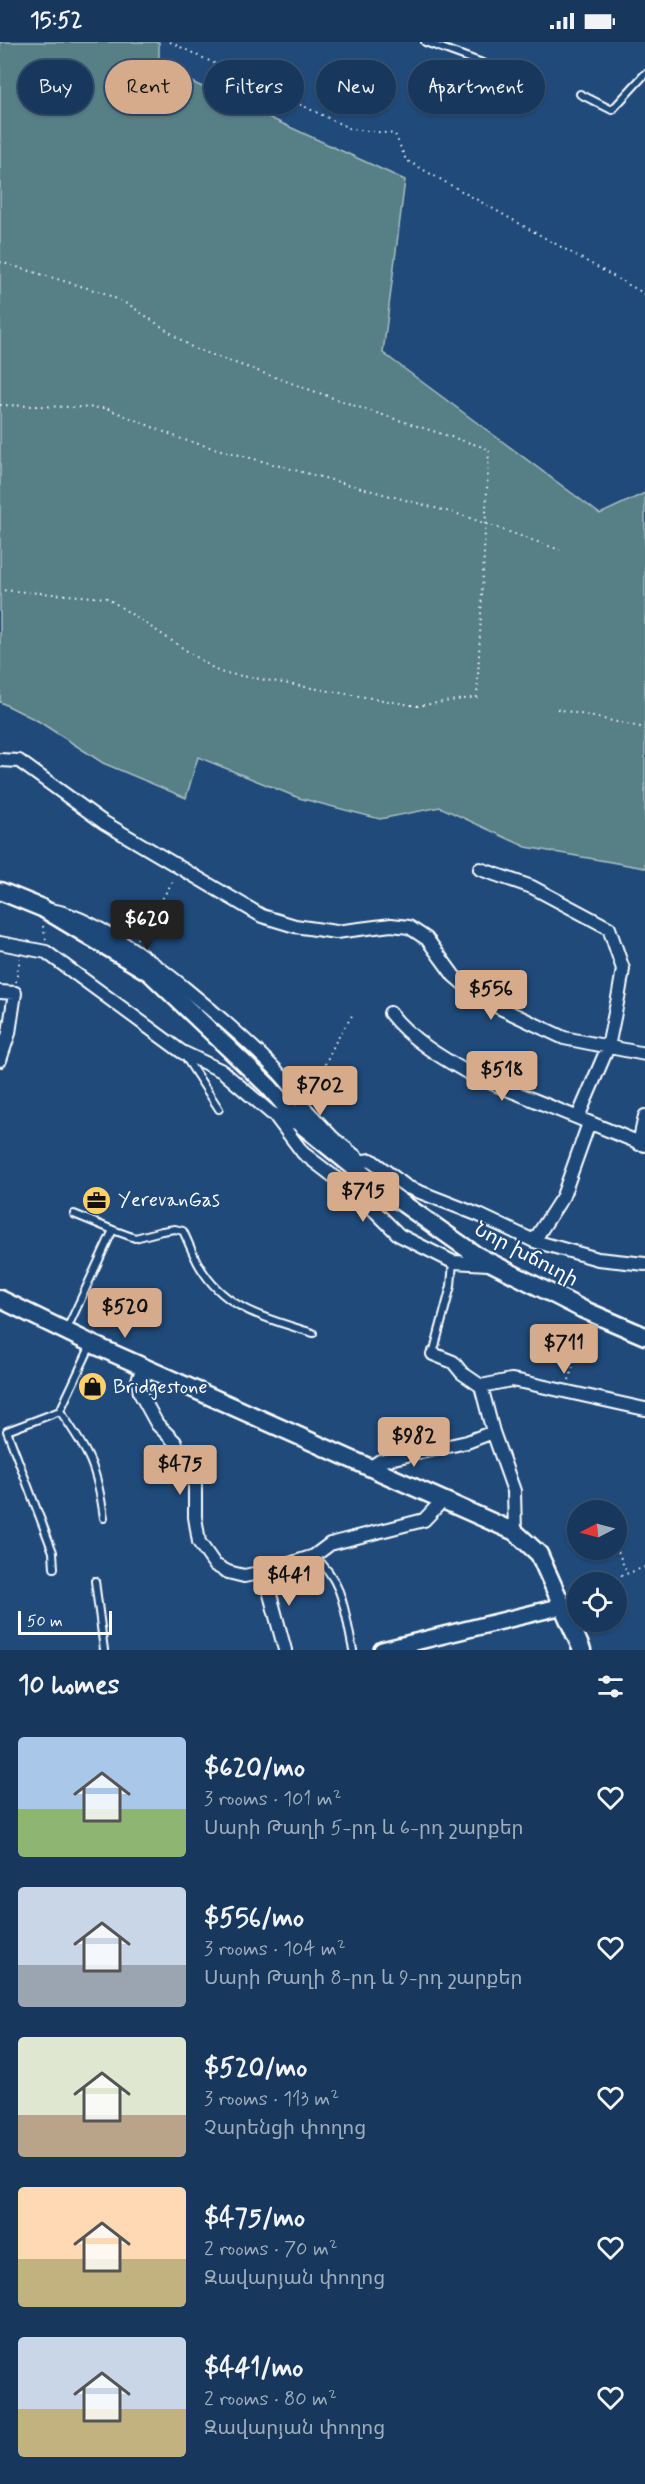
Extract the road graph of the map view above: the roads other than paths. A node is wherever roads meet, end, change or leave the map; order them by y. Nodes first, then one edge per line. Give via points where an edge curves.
1 (425, 42) edge
2 (474, 60) edge
3 (645, 74) edge
4 (580, 94) dead end
5 (0, 760) edge
6 (480, 869) dead end
7 (0, 891) edge
8 (42, 908) junction
9 (0, 943) edge
10 (0, 992) edge
11 (390, 1013) dead end
12 (608, 1047) junction
13 (182, 1052) junction
14 (645, 1054) edge
15 (0, 1060) edge
16 (303, 1106) junction
17 (219, 1109) dead end
18 (276, 1116) junction
19 (645, 1116) edge
20 (584, 1120) junction
21 (303, 1126) junction
22 (642, 1144) edge
23 (356, 1162) junction
24 (74, 1214) dead end
25 (113, 1230) junction
26 (534, 1241) junction
27 (453, 1262) junction
28 (489, 1264) junction
29 (645, 1264) edge
30 (0, 1299) edge
31 (66, 1331) junction
32 (313, 1333) dead end
33 (645, 1336) edge
34 (92, 1344) junction
35 (433, 1354) joint
36 (144, 1366) junction
37 (481, 1386) junction
38 (645, 1409) edge
39 (60, 1411) junction
40 (493, 1432) junction
41 (371, 1467) junction
42 (443, 1500) junction
43 (104, 1518) dead end
44 (515, 1532) junction
45 (314, 1556) junction
46 (54, 1568) dead end
47 (264, 1572) junction
48 (94, 1581) dead end
49 (567, 1601) joint
50 (576, 1632) edge
51 (104, 1650) edge
52 (285, 1650) edge
53 (353, 1650) edge
54 (382, 1650) edge
55 (582, 1650) edge

1 - 2 lane
3 - 4 lane via 612,110
5 - 12 street via 19,761 103,822 262,916 336,932 391,925 409,927 426,939 454,976 481,999 564,1038
6 - 12 street via 532,887 609,928 622,969
7 - 8 main road, Նոր խճուղի
8 - 16 street via 66,912 131,949 192,995 284,1078
8 - 21 main road, Նոր խճուղի via 150,973 269,1087
9 - 13 street via 46,952
10 - 15 street via 15,993
11 - 20 street via 400,1027 472,1075
12 - 14 street
12 - 20 street
13 - 17 lane
13 - 18 street via 222,1071
16 - 21 street
16 - 23 street
18 - 21 street
18 - 27 street via 303,1153 363,1198 390,1228
19 - 22 street
20 - 22 street
20 - 26 street via 563,1196
21 - 23 main road, Նոր խճուղի
23 - 26 street via 371,1160 407,1188
23 - 28 main road, Նոր խճուղի
24 - 25 lane
25 - 31 lane
25 - 32 lane via 135,1238 162,1231 183,1231 202,1270 224,1298 253,1314
26 - 29 street via 598,1259
27 - 28 street
27 - 35 lane via 451,1286
28 - 33 main road, Նոր խճուղի
30 - 31 main road
31 - 34 main road
34 - 36 main road
34 - 39 lane
35 - 37 street via 453,1362
36 - 41 main road
36 - 47 street via 138,1380 140,1393 157,1424 176,1442 195,1483 195,1530 202,1548 215,1565 228,1572 244,1576
37 - 38 street via 511,1380
37 - 40 street
39 - 43 lane via 86,1449 99,1480
39 - 46 lane via 7,1431 53,1552
40 - 41 street via 467,1442 380,1461
40 - 44 street via 514,1491
41 - 42 main road
42 - 44 main road
42 - 45 street via 424,1520 330,1544
44 - 49 main road via 539,1554
45 - 47 street
45 - 53 lane via 330,1569 341,1594
47 - 52 street
48 - 51 lane
49 - 54 street
50 - 55 main road

